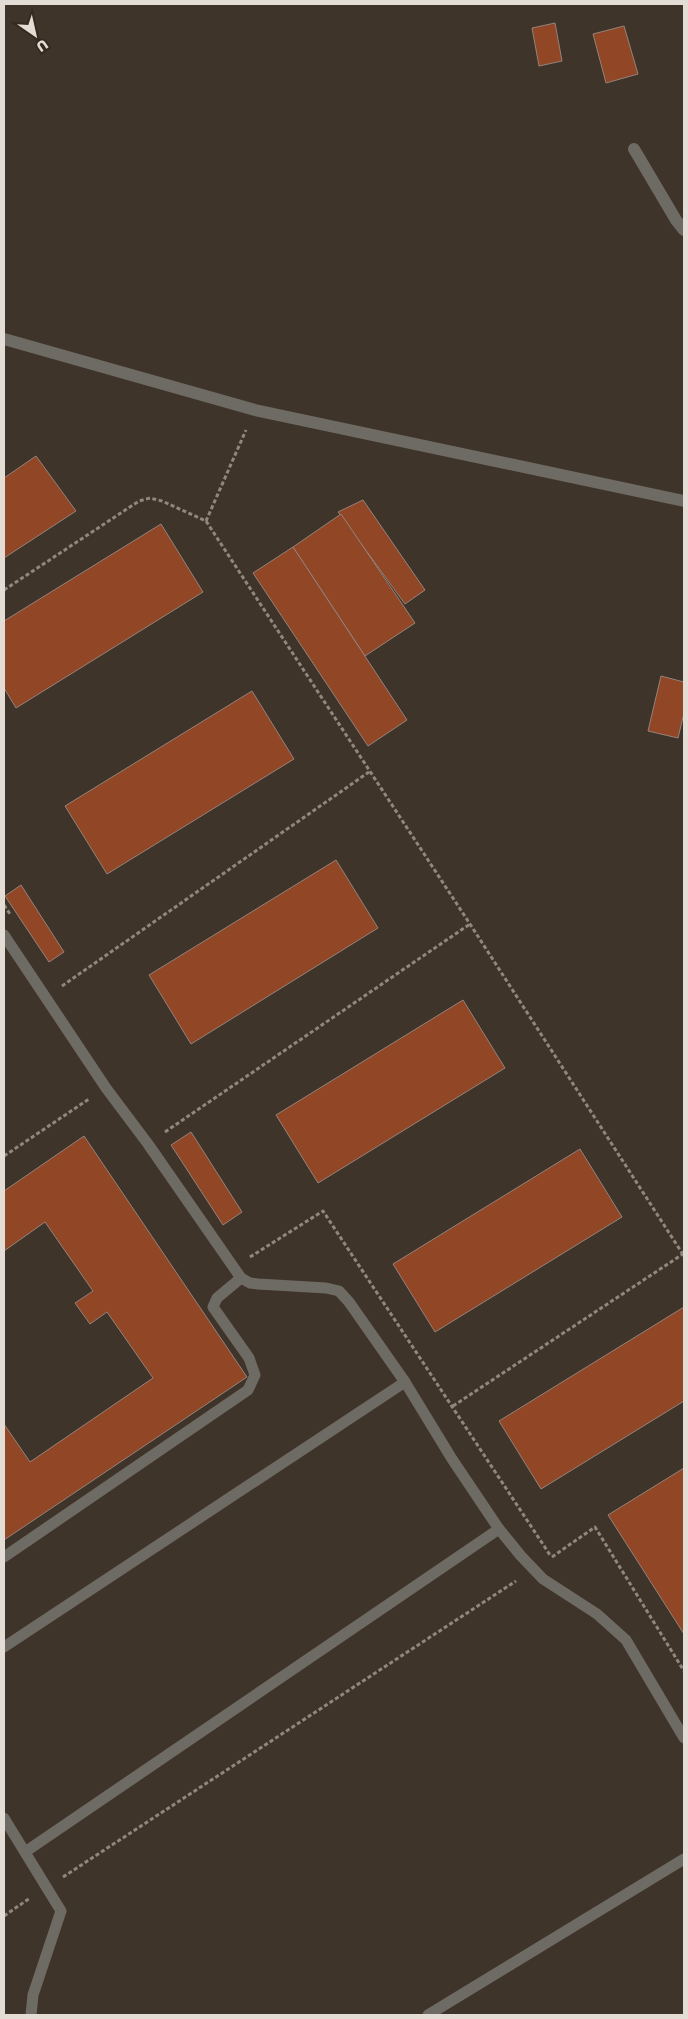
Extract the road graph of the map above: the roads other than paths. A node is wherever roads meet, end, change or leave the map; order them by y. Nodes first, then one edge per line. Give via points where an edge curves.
1 (634, 148) dead end
2 (684, 230) edge
3 (4, 339) edge
4 (684, 501) edge
5 (4, 935) edge
6 (241, 1278) junction
7 (405, 1382) junction
8 (499, 1529) junction
9 (4, 1556) edge
10 (4, 1647) edge
11 (684, 1738) edge
12 (4, 1818) edge
13 (25, 1852) junction
14 (684, 1859) edge
15 (31, 2015) edge
16 (428, 2015) edge

1 - 2 street
3 - 4 street via 255,410
5 - 6 lane via 106,1088
6 - 7 lane via 250,1283 326,1288 339,1292
6 - 9 lane via 217,1298 213,1306 249,1358 255,1375 248,1390
7 - 8 lane
7 - 10 lane
8 - 11 lane via 550,1584 597,1614 626,1640
8 - 13 lane
12 - 13 lane
13 - 15 lane via 61,1911 34,1995
14 - 16 lane

